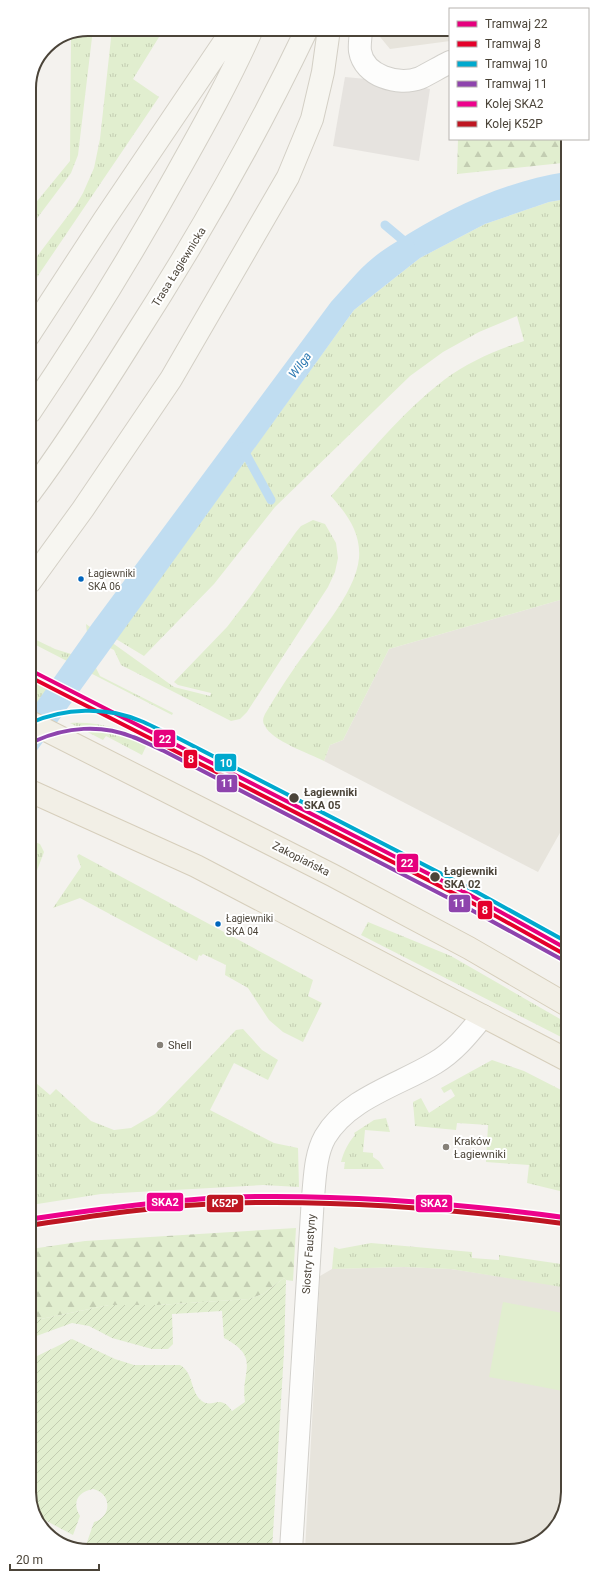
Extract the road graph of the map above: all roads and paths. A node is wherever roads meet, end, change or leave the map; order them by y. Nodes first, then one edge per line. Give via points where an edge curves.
1 (228, 36) edge
2 (248, 36) edge
3 (304, 36) edge
4 (328, 36) edge
5 (361, 36) edge
6 (449, 63) edge
7 (36, 326) edge
8 (36, 403) edge
9 (36, 484) edge
10 (36, 574) edge
11 (36, 725) edge
12 (36, 794) edge
13 (561, 1002) edge
14 (482, 1016) junction
15 (561, 1057) edge
16 (291, 1544) edge

1 - 7 main road
2 - 8 main road via 206,121 153,216 108,293
3 - 9 main road, Trasa Łagiewnicka via 248,147 203,228 100,391
4 - 10 main road via 312,119 288,177 171,379
5 - 6 street via 360,51 366,64 378,74 400,82 419,78
11 - 13 main road, Zakopiańska via 360,890 469,948
12 - 14 main road via 196,866
14 - 15 main road
14 - 16 street, Siostry Faustyny via 447,1055 418,1073 387,1087 343,1115 321,1146 313,1197

